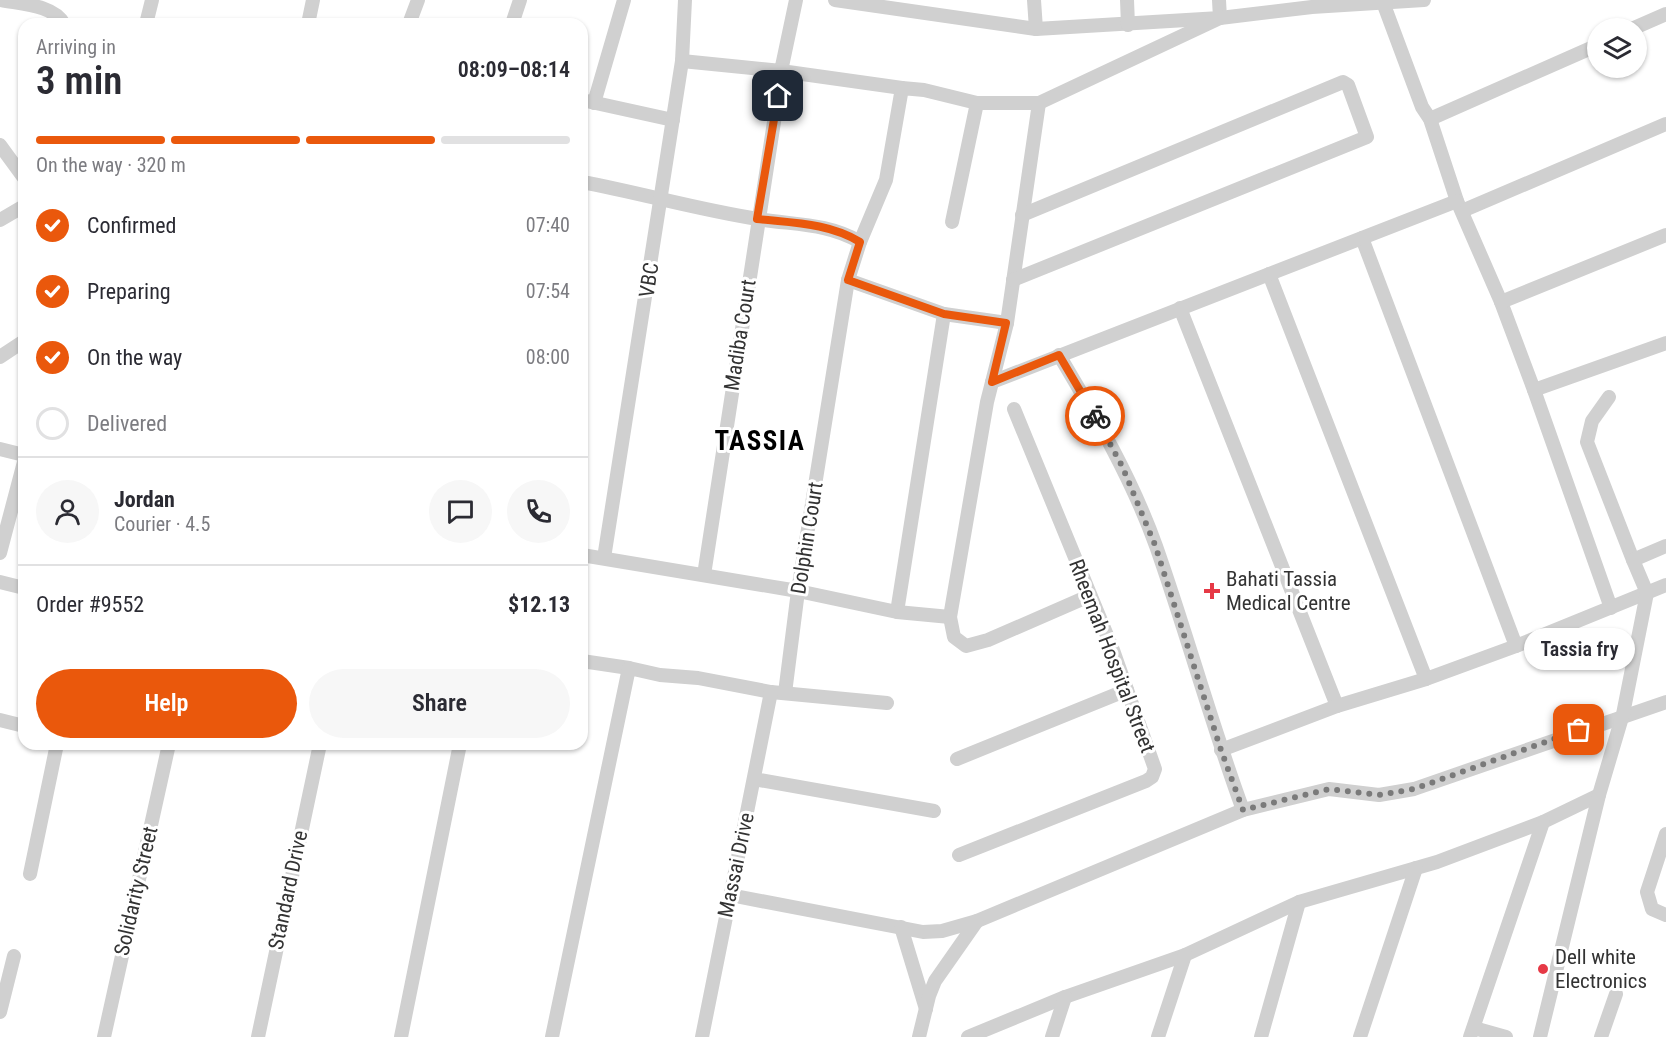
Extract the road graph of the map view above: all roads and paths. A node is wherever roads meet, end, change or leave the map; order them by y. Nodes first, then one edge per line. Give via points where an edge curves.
1 (1, 0) edge
2 (152, 0) edge
3 (313, 0) edge
4 (418, 0) edge
5 (520, 0) edge
6 (624, 0) edge
7 (685, 0) edge
8 (796, 0) edge
9 (835, 0) edge
10 (1034, 0) edge
11 (1127, 0) edge
12 (1219, 0) edge
13 (1424, 0) edge
14 (850, 1) edge
15 (1400, 1) edge
16 (1311, 4) edge
17 (1384, 4) junction
18 (1666, 14) edge
19 (61, 18) edge
20 (148, 18) edge
21 (309, 18) edge
22 (411, 18) edge
23 (514, 18) edge
24 (1220, 18) junction
25 (1647, 22) edge
26 (1128, 25) junction
27 (1036, 29) junction
28 (1587, 50) edge
29 (682, 61) junction
30 (781, 71) junction
31 (902, 88) junction
32 (778, 96) dead end
33 (588, 101) edge
34 (977, 103) junction
35 (1040, 103) junction
36 (673, 120) junction
37 (1430, 120) junction
38 (1666, 124) edge
39 (0, 145) edge
40 (18, 170) edge
41 (588, 183) edge
42 (662, 198) junction
43 (1460, 206) junction
44 (18, 210) edge
45 (1022, 216) junction
46 (757, 219) junction
47 (0, 220) edge
48 (952, 222) dead end
49 (1666, 235) edge
50 (1362, 238) junction
51 (860, 242) junction
52 (1269, 274) junction
53 (848, 280) junction
54 (1013, 280) junction
55 (1501, 302) junction
56 (1180, 308) junction
57 (944, 314) junction
58 (1006, 323) junction
59 (1666, 343) edge
60 (18, 345) edge
61 (1059, 355) junction
62 (0, 357) edge
63 (992, 382) junction
64 (1534, 390) junction
65 (1609, 397) dead end
66 (1014, 409) dead end
67 (0, 449) edge
68 (18, 454) edge
69 (18, 485) edge
70 (1666, 546) edge
71 (0, 553) edge
72 (588, 556) edge
73 (604, 558) junction
74 (1633, 560) junction
75 (704, 575) junction
76 (0, 582) edge
77 (1666, 585) edge
78 (18, 586) edge
79 (798, 591) junction
80 (1647, 593) junction
81 (1089, 596) junction
82 (1611, 608) junction
83 (897, 612) junction
84 (950, 617) junction
85 (1516, 646) junction
86 (588, 662) edge
87 (630, 668) junction
88 (1426, 679) junction
89 (1127, 690) junction
90 (778, 693) junction
91 (1666, 702) edge
92 (887, 703) dead end
93 (1337, 706) junction
94 (1623, 714) junction
95 (0, 720) edge
96 (18, 724) edge
97 (56, 750) edge
98 (168, 750) edge
99 (319, 750) edge
100 (459, 750) edge
101 (1221, 750) junction
102 (957, 759) dead end
103 (754, 780) junction
104 (1599, 795) junction
105 (1243, 810) junction
106 (934, 811) dead end
107 (1543, 822) junction
108 (1666, 834) edge
109 (959, 855) dead end
110 (1416, 868) junction
111 (30, 874) dead end
112 (730, 895) junction
113 (1299, 902) junction
114 (1666, 915) edge
115 (977, 921) junction
116 (901, 927) junction
117 (1185, 955) junction
118 (14, 956) dead end
119 (1616, 994) dead end
120 (1065, 997) junction
121 (926, 1009) junction
122 (0, 1012) edge
123 (1472, 1033) edge
124 (104, 1037) edge
125 (258, 1037) edge
126 (401, 1037) edge
127 (552, 1037) edge
128 (702, 1037) edge
129 (919, 1037) edge
130 (968, 1037) edge
131 (1052, 1037) edge
132 (1158, 1037) edge
133 (1261, 1037) edge
134 (1360, 1037) edge
135 (1506, 1037) edge
136 (1540, 1037) edge
137 (1601, 1037) edge

1 - 19 street via 50,11
2 - 20 street
3 - 21 street
4 - 22 street
5 - 23 street
6 - 33 street
7 - 29 street, VBC
8 - 30 street
9 - 14 street
10 - 27 street
11 - 26 street
12 - 24 street
13 - 15 street
14 - 27 street
15 - 17 street
16 - 17 street
16 - 24 street
17 - 37 street
18 - 25 street
24 - 26 street
24 - 35 street
26 - 27 street
28 - 37 street
29 - 30 street
29 - 36 street, VBC
30 - 31 street
31 - 34 street
31 - 51 street, Dolphin Court via 886,180
32 - 46 street, Madiba Court
33 - 36 street
34 - 35 street
34 - 48 street
35 - 45 street
36 - 42 street, VBC
37 - 43 street
38 - 43 street
39 - 40 street
41 - 42 street
42 - 46 street
42 - 73 street, VBC
43 - 50 street
43 - 55 street
44 - 47 street
45 - 54 street
45 - 54 street via 1343,82 1348,85 1367,137
46 - 51 street via 824,226
46 - 75 street, Madiba Court
49 - 55 street
50 - 52 street
50 - 85 street
51 - 53 street, Dolphin Court
52 - 56 street
52 - 88 street
53 - 57 street
53 - 79 street, Dolphin Court
54 - 58 street
55 - 64 street
56 - 61 street
56 - 93 street
57 - 58 street
57 - 83 street
58 - 63 street
59 - 64 street
60 - 62 street
61 - 63 street
61 - 101 street via 1122,466 1155,545
63 - 84 street
64 - 82 street
65 - 74 street via 1592,421 1587,442
66 - 81 street, Rheemah Hospital Street
67 - 68 street
69 - 71 street
70 - 74 street
72 - 73 street
73 - 75 street
74 - 80 street
75 - 79 street
76 - 78 street
77 - 80 street
79 - 83 street
79 - 90 street, Dolphin Court
80 - 82 street
80 - 94 street
81 - 84 street via 966,646 954,637
81 - 89 street, Rheemah Hospital Street
82 - 85 street
83 - 84 street
85 - 88 street
86 - 87 street
87 - 90 street
87 - 127 street
88 - 93 street
89 - 102 street
89 - 109 street, Rheemah Hospital Street via 1154,766 1152,777
90 - 92 street
90 - 103 street, Massai Drive
91 - 94 street
93 - 101 street
94 - 104 street
94 - 105 street via 1414,789 1379,795 1329,789
95 - 96 street
97 - 111 street
98 - 124 street, Solidarity Street
99 - 125 street, Standard Drive
100 - 126 street
101 - 105 street
103 - 106 street
103 - 112 street, Massai Drive
104 - 107 street
104 - 136 street
105 - 115 street
107 - 110 street
107 - 123 street
108 - 114 street via 1647,892 1652,909
110 - 113 street
110 - 134 street
112 - 116 street
112 - 128 street, Massai Drive
113 - 117 street
113 - 133 street
115 - 116 street via 932,933
115 - 121 street via 935,981
116 - 121 street
117 - 120 street
117 - 132 street
118 - 122 street
119 - 137 street
120 - 130 street
120 - 131 street
121 - 129 street
123 - 135 street

